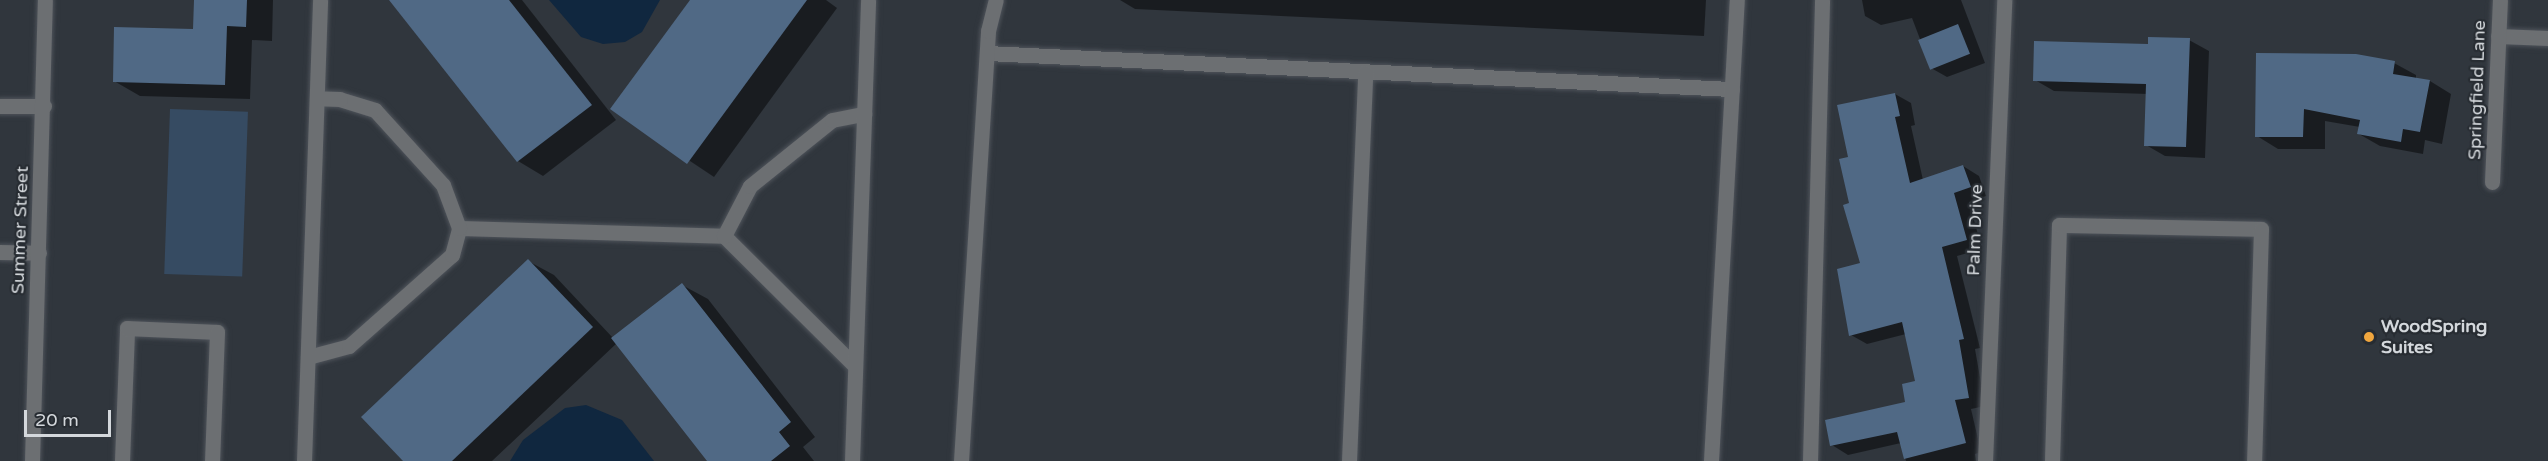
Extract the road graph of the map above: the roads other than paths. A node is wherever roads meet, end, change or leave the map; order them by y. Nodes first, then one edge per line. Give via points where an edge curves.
1 (45, 0) edge
2 (320, 0) edge
3 (868, 0) edge
4 (996, 0) edge
5 (1737, 0) edge
6 (1822, 0) edge
7 (2004, 0) edge
8 (2500, 0) edge
9 (2498, 36) junction
10 (2548, 38) edge
11 (987, 53) junction
12 (1365, 72) junction
13 (1732, 89) junction
14 (317, 98) junction
15 (0, 106) edge
16 (44, 106) junction
17 (864, 114) junction
18 (2492, 182) dead end
19 (459, 228) junction
20 (724, 236) junction
21 (0, 252) edge
22 (39, 254) junction
23 (308, 357) junction
24 (855, 366) junction
25 (32, 461) edge
26 (122, 461) edge
27 (212, 461) edge
28 (304, 461) edge
29 (852, 461) edge
30 (961, 461) edge
31 (1349, 461) edge
32 (1711, 461) edge
33 (1810, 461) edge
34 (1985, 461) edge
35 (2052, 461) edge
36 (2254, 461) edge

1 - 16 street, Summer Street
2 - 14 street
3 - 17 street
4 - 11 street
5 - 13 street
6 - 33 street
7 - 34 street, Palm Drive
8 - 9 street, Springfield Lane
9 - 10 street
9 - 18 street, Springfield Lane
11 - 12 street
11 - 30 street
12 - 13 street
12 - 31 street
13 - 32 street
14 - 19 street via 340,99 375,110 443,184
14 - 23 street
15 - 16 street
16 - 22 street, Summer Street
17 - 20 street via 832,120 750,186
17 - 24 street
19 - 20 street
19 - 23 street via 452,255 349,346
20 - 24 street
21 - 22 street
22 - 25 street, Summer Street
23 - 28 street
24 - 29 street
26 - 27 street via 127,328 217,333
35 - 36 street via 2059,225 2261,229

